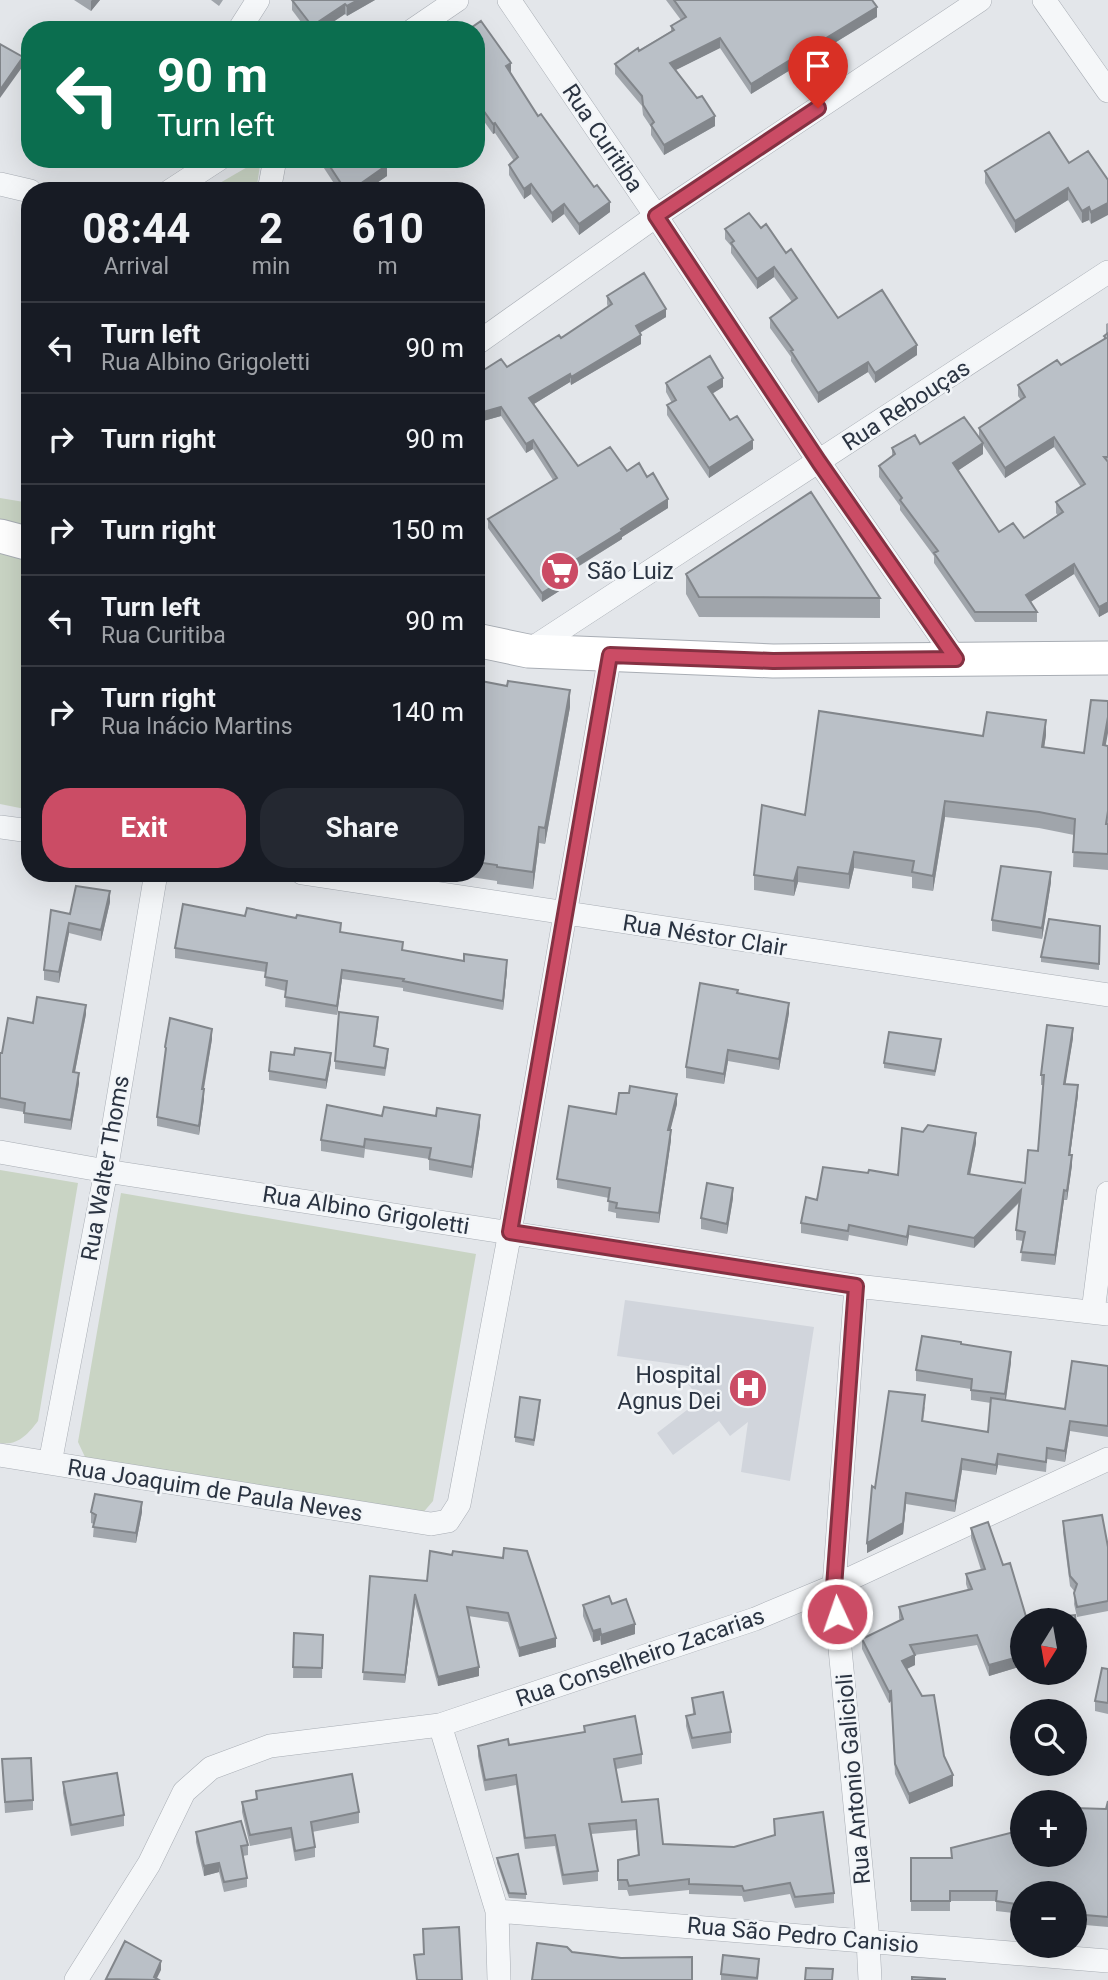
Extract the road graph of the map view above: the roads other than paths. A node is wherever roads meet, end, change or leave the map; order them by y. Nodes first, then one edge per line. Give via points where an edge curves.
1 (258, 0) edge
2 (457, 0) edge
3 (509, 0) edge
4 (980, 0) edge
5 (1044, 0) edge
6 (245, 21) edge
7 (426, 21) edge
8 (1108, 90) edge
9 (205, 168) edge
10 (184, 182) edge
11 (0, 184) edge
12 (21, 189) edge
13 (656, 216) junction
14 (1108, 272) edge
15 (485, 338) edge
16 (819, 462) junction
17 (0, 536) edge
18 (21, 542) edge
19 (485, 642) edge
20 (528, 651) junction
21 (610, 655) junction
22 (1108, 658) edge
23 (956, 659) junction
24 (0, 827) edge
25 (21, 830) edge
26 (154, 882) edge
27 (360, 882) edge
28 (564, 914) junction
29 (1108, 995) edge
30 (0, 1152) edge
31 (106, 1171) junction
32 (1108, 1193) edge
33 (510, 1232) junction
34 (856, 1286) junction
35 (1100, 1313) edge
36 (0, 1455) edge
37 (1108, 1459) edge
38 (50, 1463) junction
39 (834, 1587) junction
40 (440, 1725) junction
41 (497, 1911) junction
42 (868, 1940) junction
43 (1108, 1961) edge
44 (76, 1980) edge
45 (499, 1980) edge
46 (870, 1980) edge

1 - 6 street
2 - 7 street
3 - 13 street, Rua Curitiba
4 - 13 street
5 - 8 street
9 - 10 street
11 - 12 street
13 - 15 street
13 - 16 street, Rua Curitiba
14 - 16 street, Rua Rebouças
16 - 20 street, Rua Rebouças
16 - 23 street, Rua Curitiba
17 - 18 main road
19 - 20 main road
20 - 21 main road
21 - 23 main road via 773,661
21 - 28 street
22 - 23 main road
24 - 25 street
26 - 31 street, Rua Walter Thoms
27 - 28 street, Rua Néstor Clair
28 - 29 street, Rua Néstor Clair
28 - 33 street
30 - 31 street, Rua Albino Grigoletti
31 - 33 street, Rua Albino Grigoletti
31 - 38 street, Rua Walter Thoms
32 - 35 street
33 - 34 street, Rua Albino Grigoletti
33 - 38 street, Rua Joaquim de Paula Neves via 459,1504 448,1521 431,1524
34 - 35 street, Rua Albino Grigoletti
34 - 39 street, Rua Antonio Galicioli
36 - 38 street, Rua Joaquim de Paula Neves
37 - 39 street, Rua Conselheiro Zacarias
39 - 40 street, Rua Conselheiro Zacarias via 755,1619
39 - 42 street, Rua Antonio Galicioli
40 - 41 street
40 - 44 street, Rua Conselheiro Zacarias via 270,1746 212,1768 184,1792 149,1864
41 - 42 street, Rua São Pedro Canisio
41 - 45 street
42 - 43 street, Rua São Pedro Canisio
42 - 46 street, Rua Antonio Galicioli

